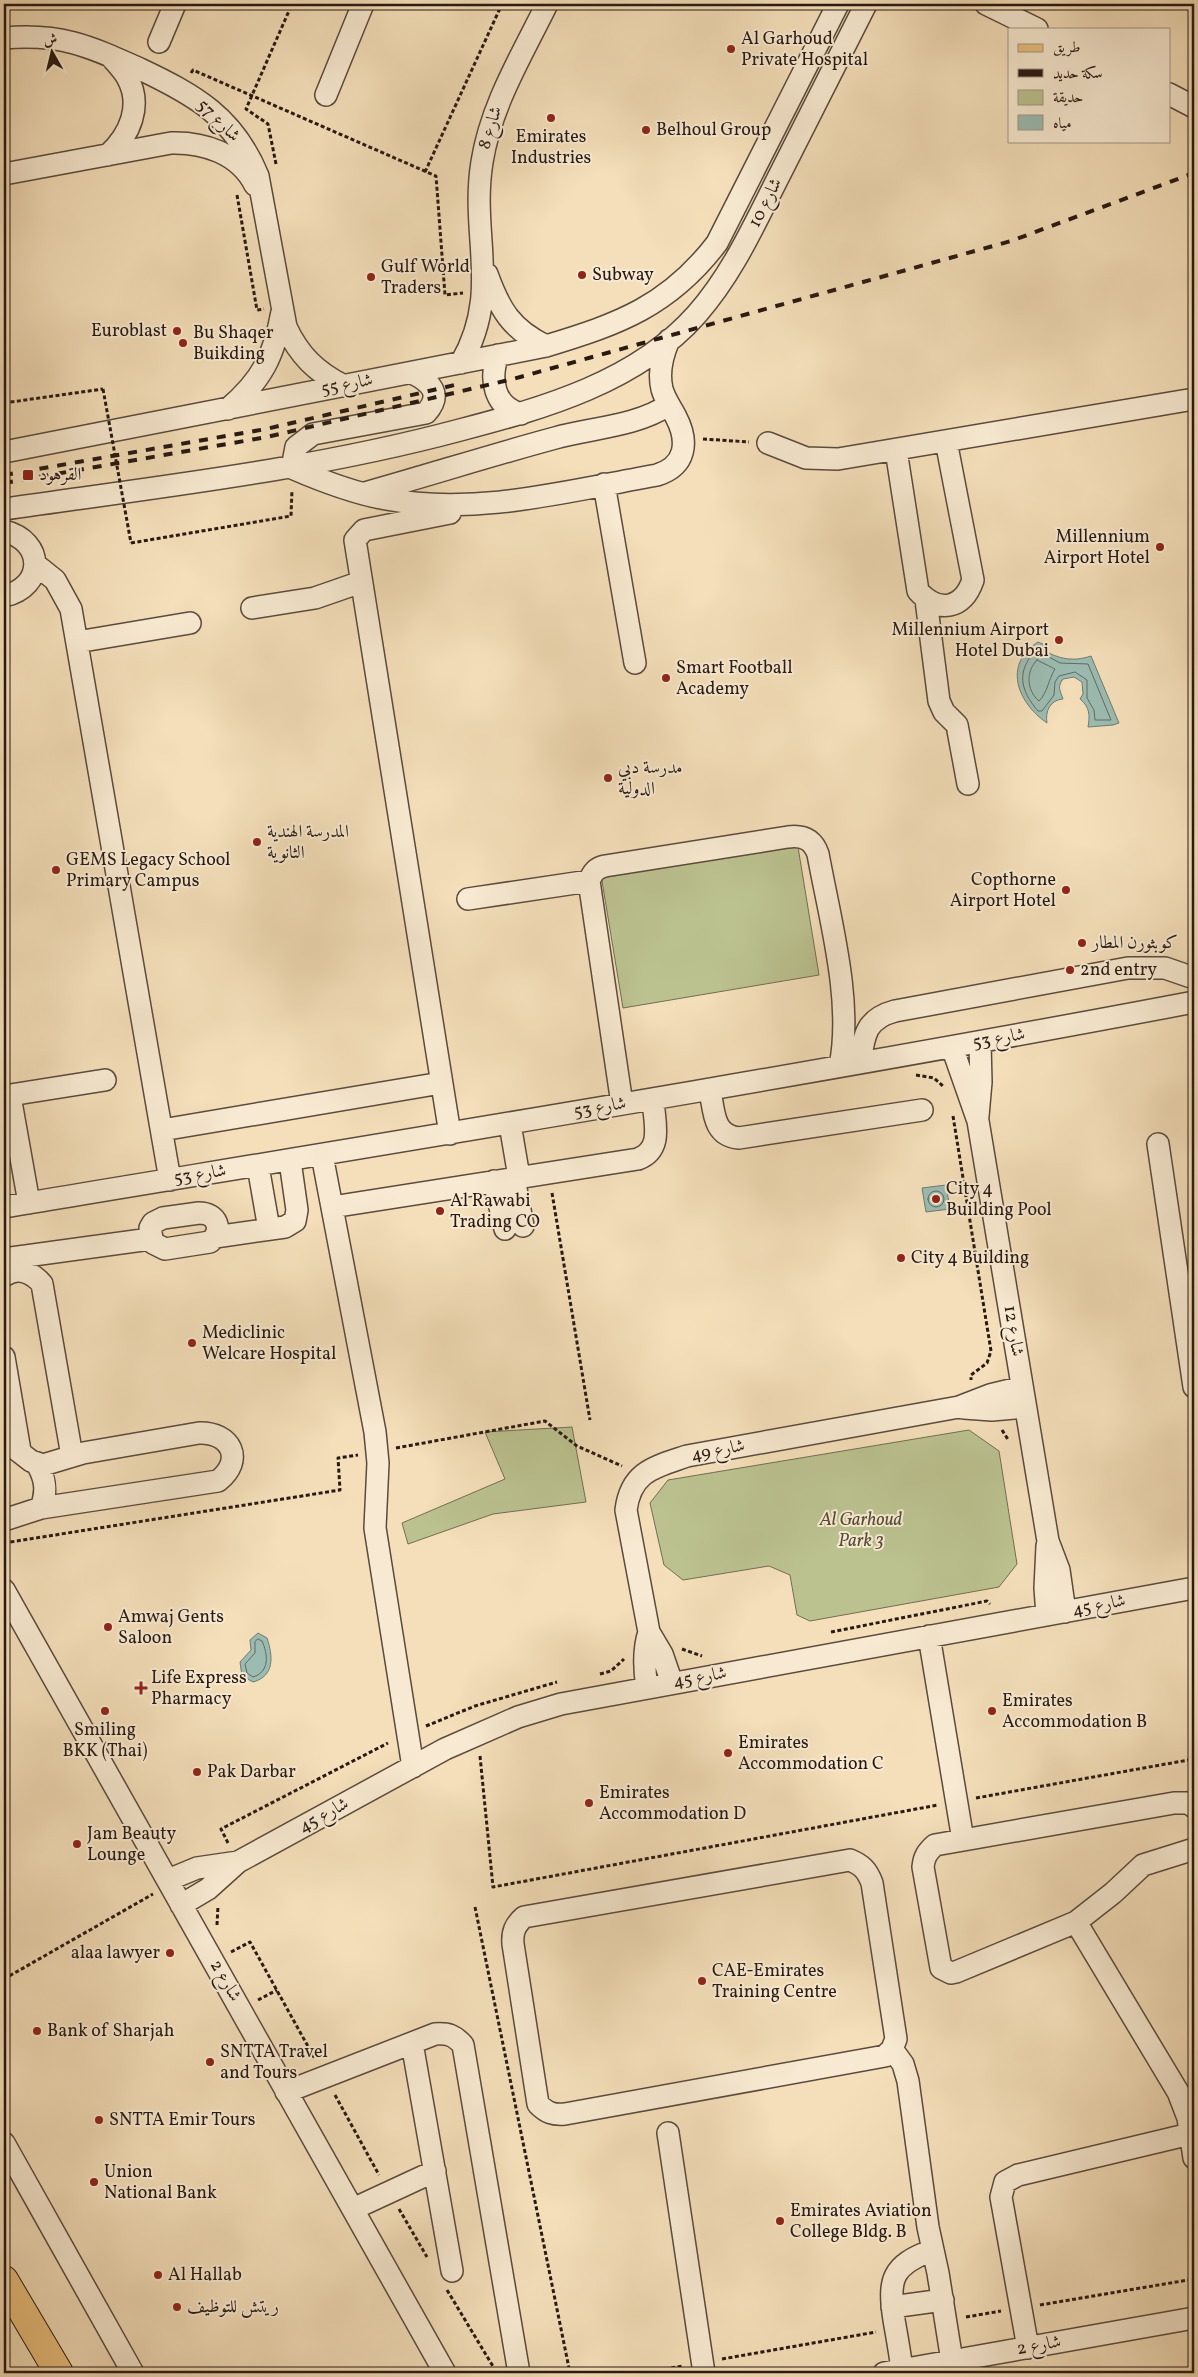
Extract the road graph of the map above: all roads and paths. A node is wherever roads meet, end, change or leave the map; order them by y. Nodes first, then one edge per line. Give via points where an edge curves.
1 (175, 4) edge
2 (292, 4) edge
3 (364, 4) edge
4 (502, 4) edge
5 (547, 4) edge
6 (835, 4) edge
7 (866, 4) edge
8 (986, 4) edge
9 (1035, 28) edge
10 (4, 38) edge
11 (159, 42) dead end
12 (110, 56) junction
13 (1170, 94) edge
14 (326, 96) dead end
15 (1194, 106) edge
16 (108, 155) junction
17 (425, 172) junction
18 (4, 174) edge
19 (262, 199) junction
20 (483, 262) junction
21 (679, 285) joint
22 (483, 290) junction
23 (282, 311) junction
24 (669, 340) junction
25 (546, 346) junction
26 (498, 355) junction
27 (461, 363) junction
28 (412, 373) junction
29 (344, 386) junction
30 (1194, 399) edge
31 (4, 403) edge
32 (668, 405) junction
33 (227, 409) junction
34 (520, 414) junction
35 (682, 438) junction
36 (946, 441) junction
37 (768, 443) joint
38 (896, 450) junction
39 (4, 452) edge
40 (292, 468) junction
41 (604, 484) junction
42 (362, 494) junction
43 (475, 505) junction
44 (4, 509) edge
45 (4, 532) edge
46 (36, 564) junction
47 (361, 582) junction
48 (4, 596) edge
49 (926, 600) junction
50 (252, 608) dead end
51 (190, 623) dead end
52 (77, 642) junction
53 (634, 663) dead end
54 (968, 784) dead end
55 (589, 881) junction
56 (468, 899) dead end
57 (1194, 978) edge
58 (1194, 1002) edge
59 (980, 1043) junction
60 (952, 1047) junction
61 (850, 1065) junction
62 (105, 1080) dead end
63 (441, 1083) junction
64 (710, 1090) junction
65 (7, 1096) edge
66 (652, 1100) junction
67 (622, 1104) junction
68 (922, 1110) dead end
69 (978, 1121) junction
70 (510, 1124) junction
71 (162, 1130) junction
72 (450, 1134) junction
73 (1158, 1144) dead end
74 (322, 1155) junction
75 (290, 1161) junction
76 (258, 1166) junction
77 (548, 1173) junction
78 (513, 1178) junction
79 (170, 1180) junction
80 (29, 1203) junction
81 (4, 1207) edge
82 (332, 1207) junction
83 (269, 1229) junction
84 (216, 1237) junction
85 (150, 1239) junction
86 (4, 1258) edge
87 (4, 1276) edge
88 (4, 1357) edge
89 (1194, 1387) edge
90 (1024, 1397) junction
91 (590, 1420) dead end
92 (12, 1446) edge
93 (377, 1452) junction
94 (72, 1456) junction
95 (37, 1464) junction
96 (642, 1475) junction
97 (41, 1508) junction
98 (4, 1520) edge
99 (4, 1543) edge
100 (1194, 1588) edge
101 (4, 1590) edge
102 (1056, 1614) junction
103 (649, 1632) junction
104 (929, 1636) junction
105 (672, 1683) junction
106 (647, 1688) junction
107 (477, 1733) junction
108 (1194, 1759) edge
109 (413, 1767) junction
110 (957, 1802) junction
111 (1194, 1807) edge
112 (963, 1840) junction
113 (1194, 1849) edge
114 (238, 1862) junction
115 (169, 1882) junction
116 (181, 1905) junction
117 (475, 1907) dead end
118 (1076, 1922) junction
119 (4, 1979) edge
120 (412, 2043) junction
121 (892, 2049) junction
122 (286, 2092) junction
123 (668, 2132) dead end
124 (1190, 2134) junction
125 (4, 2143) edge
126 (1194, 2158) edge
127 (435, 2171) junction
128 (353, 2209) junction
129 (933, 2250) junction
130 (452, 2271) dead end
131 (4, 2280) edge
132 (943, 2300) junction
133 (892, 2307) junction
134 (1194, 2318) edge
135 (883, 2331) dead end
136 (1028, 2348) junction
137 (952, 2361) junction
138 (703, 2368) edge
139 (1194, 2370) edge
140 (893, 2372) edge
141 (59, 2373) edge
142 (133, 2373) edge
143 (445, 2373) edge
144 (519, 2373) edge
145 (570, 2373) edge
146 (640, 2373) edge
147 (1179, 2373) edge

1 - 11 street
2 - 17 path via 252,96
3 - 14 street
4 - 17 path
5 - 20 street, شارع 8 via 505,87 487,136 478,192
6 - 21 street, شارع 10 via 727,226 700,266
7 - 24 street, شارع 10 via 737,260 695,316
8 - 9 street
10 - 12 street, شارع 57 via 57,38 86,45
12 - 16 street via 127,77 133,93 134,111 130,128
12 - 19 street, شارع 57 via 184,90 218,115 250,156
13 - 15 street
16 - 18 street
16 - 19 street via 171,143 209,147 241,167 254,182
17 - 22 path via 436,176 445,296
19 - 23 street, شارع 57
20 - 22 street, شارع 8
20 - 25 street, شارع 8 via 504,312 529,338
21 - 25 street, شارع 55 via 624,319
22 - 27 street, شارع 8 via 477,332
23 - 29 street, شارع 57 via 295,346 325,376
23 - 33 street, شارع 57 via 272,354 261,375 246,394
24 - 32 street via 660,372
24 - 34 street, شارع 10 via 592,388
25 - 26 street, شارع 55
26 - 27 street, شارع 55
26 - 34 street via 493,374 496,392 502,403
27 - 28 street, شارع 55
28 - 29 street, شارع 55
28 - 40 street via 429,382 433,390 434,399 426,413 313,434 296,447
29 - 33 street, شارع 55
30 - 36 street
31 - 40 path, bridge via 103,389 131,542 291,516
32 - 35 street via 675,415
32 - 42 street via 637,420 555,438
33 - 39 street, شارع 55
34 - 40 street via 399,447
35 - 37 path
35 - 41 street via 683,451 669,471
36 - 38 street
36 - 49 street via 973,580 969,592 950,605
37 - 38 street via 817,460
38 - 49 street via 915,579 918,591
40 - 42 street
40 - 44 street
41 - 43 street
41 - 53 street
42 - 43 street via 408,503
43 - 47 street via 364,530 355,540
45 - 46 street via 23,539 32,550
46 - 48 street via 32,578 23,588
46 - 52 street via 62,590 71,609
47 - 50 street via 314,598
47 - 63 street
49 - 54 street via 939,701 944,712 957,725
51 - 52 street
52 - 71 street
55 - 56 street
55 - 61 street via 592,873 605,866 788,836 808,838 818,854 844,1004 845,1043
55 - 67 street
57 - 61 street via 1165,968 1128,968 884,1014 867,1029
58 - 59 street, شارع 53
59 - 60 street, شارع 53
59 - 69 street, شارع 12
60 - 61 street, شارع 53
60 - 69 street, شارع 12
61 - 64 street, شارع 53
62 - 65 street
63 - 71 street
63 - 72 street
64 - 66 street, شارع 53
64 - 68 street via 716,1122 730,1138
65 - 80 street
66 - 67 street, شارع 53
66 - 77 street via 656,1140 646,1155
67 - 70 street, شارع 53
69 - 90 street, شارع 12
70 - 72 street, شارع 53
70 - 78 street
71 - 79 street
72 - 74 street, شارع 53
73 - 89 street
74 - 75 street, شارع 53
74 - 82 street
75 - 76 street, شارع 53
75 - 83 street via 297,1216 291,1225
76 - 79 street, شارع 53
76 - 83 street
77 - 78 street
77 - 91 path
78 - 78 street via 520,1226
78 - 82 street
79 - 80 street, شارع 53
80 - 81 street, شارع 53
82 - 93 street
83 - 84 street
84 - 85 street via 210,1242 165,1249
84 - 85 street via 217,1222 213,1216 199,1213 158,1220 150,1228
85 - 86 street
87 - 94 street via 16,1271 27,1272 42,1284
88 - 92 street
90 - 96 street, شارع 49 via 990,1395 959,1407 687,1456
90 - 102 street, شارع 12 via 1048,1541 1044,1588
92 - 95 street
93 - 96 path via 545,1422 577,1446
93 - 99 path via 338,1458 340,1490
93 - 109 street via 375,1528
94 - 95 street via 51,1464
94 - 97 street via 204,1433 220,1436 228,1444 232,1465 218,1481
95 - 97 street via 45,1481
96 - 103 street, شارع 49 via 628,1495 626,1510
97 - 98 street
100 - 102 street, شارع 45
101 - 115 street, شارع 2
102 - 104 street, شارع 45
103 - 105 street, شارع 49 via 662,1654
103 - 106 street, شارع 49 via 645,1657
104 - 105 street, شارع 45
104 - 110 street
105 - 106 street, شارع 45
106 - 107 street, شارع 45 via 560,1704
107 - 109 street, شارع 45
107 - 110 path via 493,1887
108 - 110 path
109 - 114 street, شارع 45
110 - 112 street
111 - 112 street via 1188,1803 1174,1803
112 - 118 street via 935,1845 924,1858 938,1962 945,1972 956,1972
113 - 118 street via 1143,1864
114 - 115 street, شارع 45 via 197,1868
114 - 116 street, شارع 45 via 208,1889
115 - 116 street, شارع 2
115 - 119 path
116 - 122 street, شارع 2
117 - 145 path
118 - 124 street via 1178,2092
120 - 122 street
120 - 127 street
120 - 144 street via 445,2033 463,2045
121 - 121 street via 896,2039 872,1883 868,1872 850,1860 534,1914 516,1924 512,1934 535,2094 545,2112 555,2115 876,2059
121 - 129 street via 903,2064 908,2081
122 - 128 street, شارع 2
123 - 138 street
124 - 126 street
124 - 136 street via 1018,2175 1005,2182 1001,2197
125 - 142 street
127 - 128 street
127 - 130 street
128 - 143 street, شارع 2
129 - 132 street
129 - 133 street via 910,2261 895,2276 890,2292
131 - 141 main road
132 - 133 street
132 - 137 street
133 - 140 street
134 - 136 street, شارع 2
135 - 138 path
136 - 137 street, شارع 2
137 - 140 street, شارع 2
138 - 146 path
139 - 147 path

